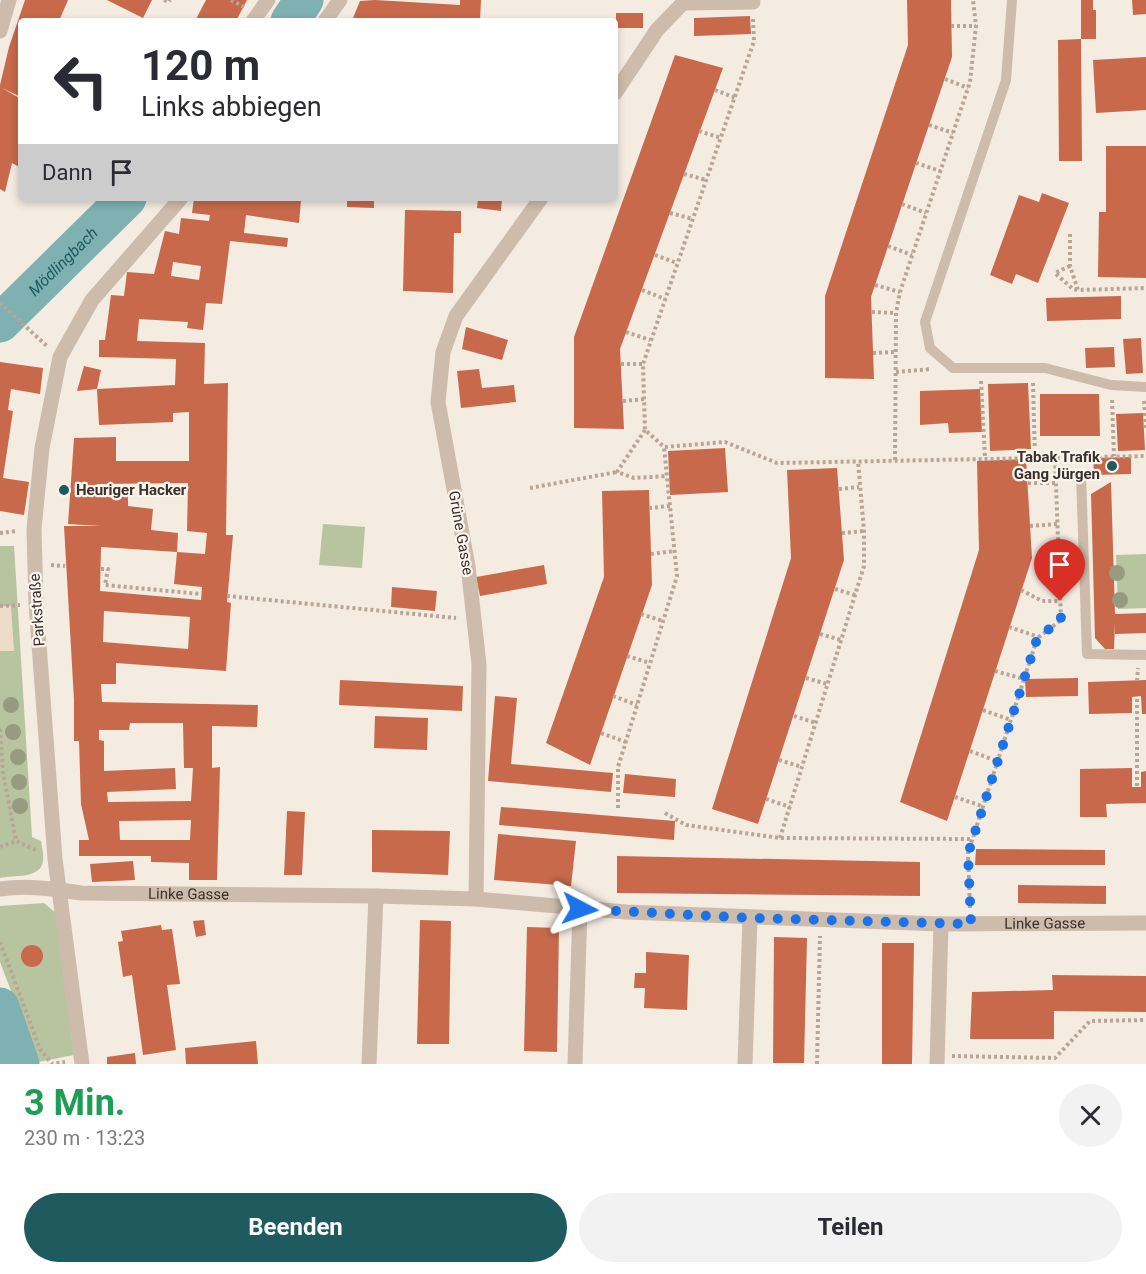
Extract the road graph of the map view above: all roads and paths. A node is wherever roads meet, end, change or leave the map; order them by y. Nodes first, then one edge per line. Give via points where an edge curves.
1 (9, 0) edge
2 (164, 0) edge
3 (170, 0) edge
4 (268, 0) edge
5 (340, 0) edge
6 (973, 0) edge
7 (1012, 0) edge
8 (753, 2) joint
9 (255, 18) edge
10 (328, 18) edge
11 (951, 26) dead end
12 (976, 26) junction
13 (0, 31) edge
14 (945, 79) dead end
15 (618, 88) edge
16 (968, 88) junction
17 (715, 90) dead end
18 (736, 98) junction
19 (929, 124) dead end
20 (699, 131) dead end
21 (953, 133) junction
22 (721, 138) junction
23 (916, 163) dead end
24 (940, 171) junction
25 (684, 174) dead end
26 (706, 180) junction
27 (178, 201) edge
28 (539, 201) edge
29 (903, 204) dead end
30 (669, 213) dead end
31 (926, 213) junction
32 (693, 219) junction
33 (1070, 234) dead end
34 (888, 246) dead end
35 (655, 255) dead end
36 (912, 255) junction
37 (677, 262) junction
38 (1070, 266) junction
39 (875, 285) dead end
40 (1146, 288) edge
41 (642, 290) dead end
42 (1078, 290) junction
43 (900, 292) junction
44 (665, 299) junction
45 (0, 303) edge
46 (872, 312) dead end
47 (896, 313) junction
48 (626, 332) dead end
49 (650, 340) junction
50 (896, 352) junction
51 (873, 353) dead end
52 (60, 357) junction
53 (621, 364) dead end
54 (643, 364) junction
55 (953, 368) junction
56 (981, 368) junction
57 (1033, 368) junction
58 (896, 372) junction
59 (1111, 385) junction
60 (1145, 387) edge
61 (645, 399) junction
62 (623, 401) dead end
63 (645, 430) junction
64 (1146, 430) edge
65 (664, 447) junction
66 (1114, 456) junction
67 (1146, 456) edge
68 (1055, 457) junction
69 (985, 458) junction
70 (1035, 458) junction
71 (895, 460) junction
72 (858, 461) junction
73 (617, 472) junction
74 (1081, 475) dead end
75 (667, 476) junction
76 (1028, 483) dead end
77 (1056, 483) junction
78 (859, 487) junction
79 (530, 488) dead end
80 (839, 489) dead end
81 (670, 506) junction
82 (649, 508) dead end
83 (1058, 525) junction
84 (1030, 526) dead end
85 (864, 531) junction
86 (842, 533) dead end
87 (674, 551) junction
88 (651, 554) dead end
89 (101, 569) dead end
90 (835, 589) dead end
91 (1021, 591) dead end
92 (201, 594) dead end
93 (855, 595) junction
94 (227, 596) dead end
95 (1060, 601) junction
96 (642, 614) dead end
97 (474, 620) junction
98 (663, 621) junction
99 (1009, 627) dead end
100 (820, 634) dead end
101 (1039, 637) junction
102 (841, 640) junction
103 (1146, 655) edge
104 (627, 656) dead end
105 (650, 663) junction
106 (995, 671) dead end
107 (806, 678) dead end
108 (1024, 679) junction
109 (827, 684) junction
110 (614, 696) dead end
111 (1137, 696) dead end
112 (637, 705) junction
113 (983, 710) dead end
114 (794, 716) dead end
115 (1011, 720) junction
116 (816, 723) junction
117 (0, 729) edge
118 (601, 734) dead end
119 (626, 742) junction
120 (969, 751) dead end
121 (779, 760) dead end
122 (997, 761) junction
123 (802, 767) junction
124 (2, 773) edge
125 (1137, 786) dead end
126 (955, 797) dead end
127 (766, 799) dead end
128 (982, 806) junction
129 (790, 807) junction
130 (618, 808) dead end
131 (665, 813) dead end
132 (780, 838) junction
133 (973, 839) junction
134 (16, 841) junction
135 (0, 847) edge
136 (55, 859) junction
137 (0, 890) edge
138 (59, 890) junction
139 (376, 896) junction
140 (476, 899) junction
141 (580, 909) junction
142 (750, 918) junction
143 (820, 920) junction
144 (1146, 923) edge
145 (941, 924) junction
146 (971, 924) junction
147 (0, 942) edge
148 (1146, 1020) edge
149 (937, 1060) edge
150 (81, 1062) edge
151 (369, 1064) edge
152 (575, 1064) edge
153 (745, 1064) edge
154 (817, 1064) edge

1 - 13 street
2 - 3 path
4 - 9 street
5 - 10 street
6 - 12 path
7 - 55 lane via 1006,80 925,322 930,348
8 - 15 street via 683,3 657,30
8 - 18 path via 754,41
11 - 12 path
12 - 16 path
14 - 16 path
16 - 21 path
17 - 18 path
18 - 22 path
19 - 21 path
20 - 22 path
21 - 24 path
22 - 26 path
23 - 24 path
24 - 31 path
25 - 26 path
26 - 32 path
27 - 52 street, Parkstraße via 92,300
28 - 97 street, Grüne Gasse via 456,316 443,352 438,402
29 - 31 path
30 - 32 path
31 - 36 path
32 - 37 path
33 - 38 path
34 - 36 path
35 - 37 path
36 - 43 path
37 - 44 path
38 - 42 path
38 - 42 path via 1055,273 1072,290
39 - 43 path
40 - 42 path
41 - 44 path
43 - 47 path
44 - 49 path
45 - 52 path
46 - 47 path
47 - 50 path
48 - 49 path
49 - 54 path
50 - 51 path
50 - 58 path
52 - 136 street, Parkstraße via 42,448 34,541
53 - 54 path
54 - 61 path
55 - 56 lane
55 - 58 path
56 - 57 lane
56 - 69 path
57 - 59 lane
57 - 70 path
58 - 71 path
59 - 60 lane
59 - 66 path
60 - 64 path
61 - 62 path
61 - 63 path
63 - 65 path
63 - 73 path
65 - 72 path via 725,442 777,463
65 - 75 path
66 - 67 path
66 - 68 path
68 - 70 path
68 - 77 path
69 - 70 path
69 - 71 path
71 - 72 path
72 - 78 path
73 - 75 path via 634,478
73 - 79 path
74 - 103 lane via 1087,654
75 - 81 path
76 - 77 path
77 - 83 path
78 - 80 path
78 - 85 path
81 - 82 path
81 - 87 path
83 - 84 path
83 - 95 path
85 - 86 path
85 - 93 path via 864,566
87 - 88 path
87 - 98 path via 677,576
89 - 92 path via 108,569 105,585
90 - 93 path
91 - 95 path via 1042,602
93 - 102 path
94 - 97 path
95 - 101 path via 1061,620
96 - 98 path
97 - 140 street, Grüne Gasse via 478,664
98 - 105 path
99 - 101 path
100 - 102 path
101 - 108 path
102 - 109 path
104 - 105 path
105 - 112 path
106 - 108 path
107 - 109 path
108 - 115 path
109 - 116 path
110 - 112 path
111 - 125 path
112 - 119 path
113 - 115 path
114 - 116 path
115 - 122 path
116 - 123 path
117 - 124 path
118 - 119 path
119 - 130 path via 618,767
120 - 122 path
121 - 123 path
122 - 128 path
123 - 129 path
124 - 134 path
126 - 128 path
127 - 129 path
128 - 133 path
129 - 132 path
131 - 132 path via 686,825
132 - 133 path
133 - 146 path via 968,854
134 - 135 path
134 - 136 path
136 - 138 street, Parkstraße
137 - 138 street, Linke Gasse
138 - 139 street, Linke Gasse
138 - 150 street, Parkstraße
139 - 140 street, Linke Gasse
139 - 151 street
140 - 141 street, Linke Gasse
141 - 142 street, Linke Gasse
141 - 152 street
142 - 143 street, Linke Gasse
142 - 153 street
143 - 145 street, Linke Gasse
143 - 154 path
144 - 146 street, Linke Gasse
145 - 146 street, Linke Gasse
145 - 149 street
147 - 150 path via 40,1049 52,1064
148 - 149 path via 1090,1021 1055,1058

